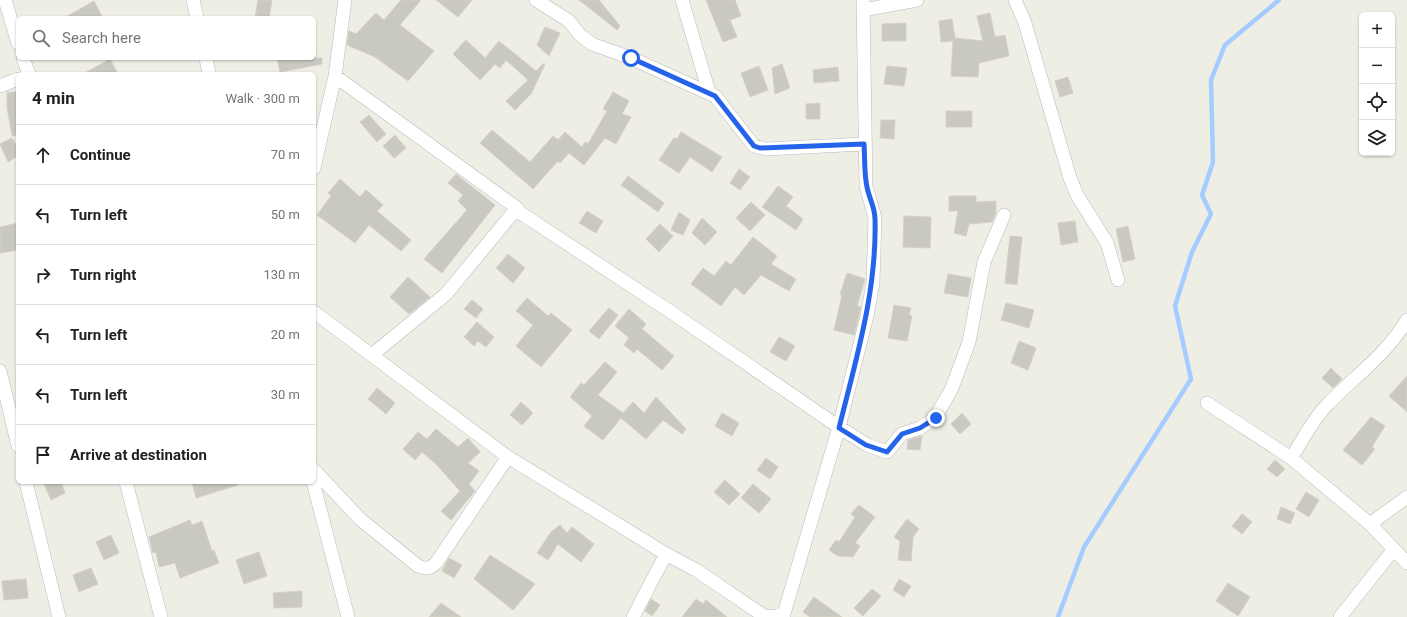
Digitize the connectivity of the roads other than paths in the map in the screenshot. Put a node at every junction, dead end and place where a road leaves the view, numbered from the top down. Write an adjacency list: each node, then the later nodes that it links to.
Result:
1 (5, 0): 10 (street)
2 (193, 0): 9 (street)
3 (345, 0): 15 (street)
4 (536, 0): 18 (street)
5 (682, 0): 18 (street)
6 (917, 0): 8 (street)
7 (1015, 0): 23 (street)
8 (863, 5): 19 (street)
9 (197, 16)
10 (16, 36)
11 (24, 60): 13 (street)
12 (206, 60): 14 (street)
13 (28, 72)
14 (209, 72)
15 (335, 76): 20 (street); 21 (street)
16 (16, 80): 17 (street)
17 (0, 86)
18 (709, 92): 19 (street)
19 (864, 144): 29 (street)
20 (316, 159)
21 (517, 208): 26 (street); 29 (street)
22 (1004, 215): 29 (street)
23 (1118, 280)
24 (316, 313): 26 (street)
25 (1407, 320): 32 (street)
26 (372, 355): 31 (street)
27 (0, 371): 30 (street)
28 (1207, 403): 32 (street)
29 (839, 428): 42 (street)
30 (16, 438)
31 (508, 457): 33 (street); 40 (street)
32 (1291, 458): 38 (street)
33 (316, 472)
34 (26, 484): 43 (street)
35 (127, 484): 44 (street)
36 (314, 484): 45 (street)
37 (1407, 497): 38 (street)
38 (1370, 524): 39 (street)
39 (1394, 549): 41 (street); 47 (street)
40 (666, 554): 42 (street); 46 (street)
41 (1407, 563)
42 (784, 615)
43 (59, 617)
44 (160, 617)
45 (348, 617)
46 (633, 617)
47 (1340, 617)

